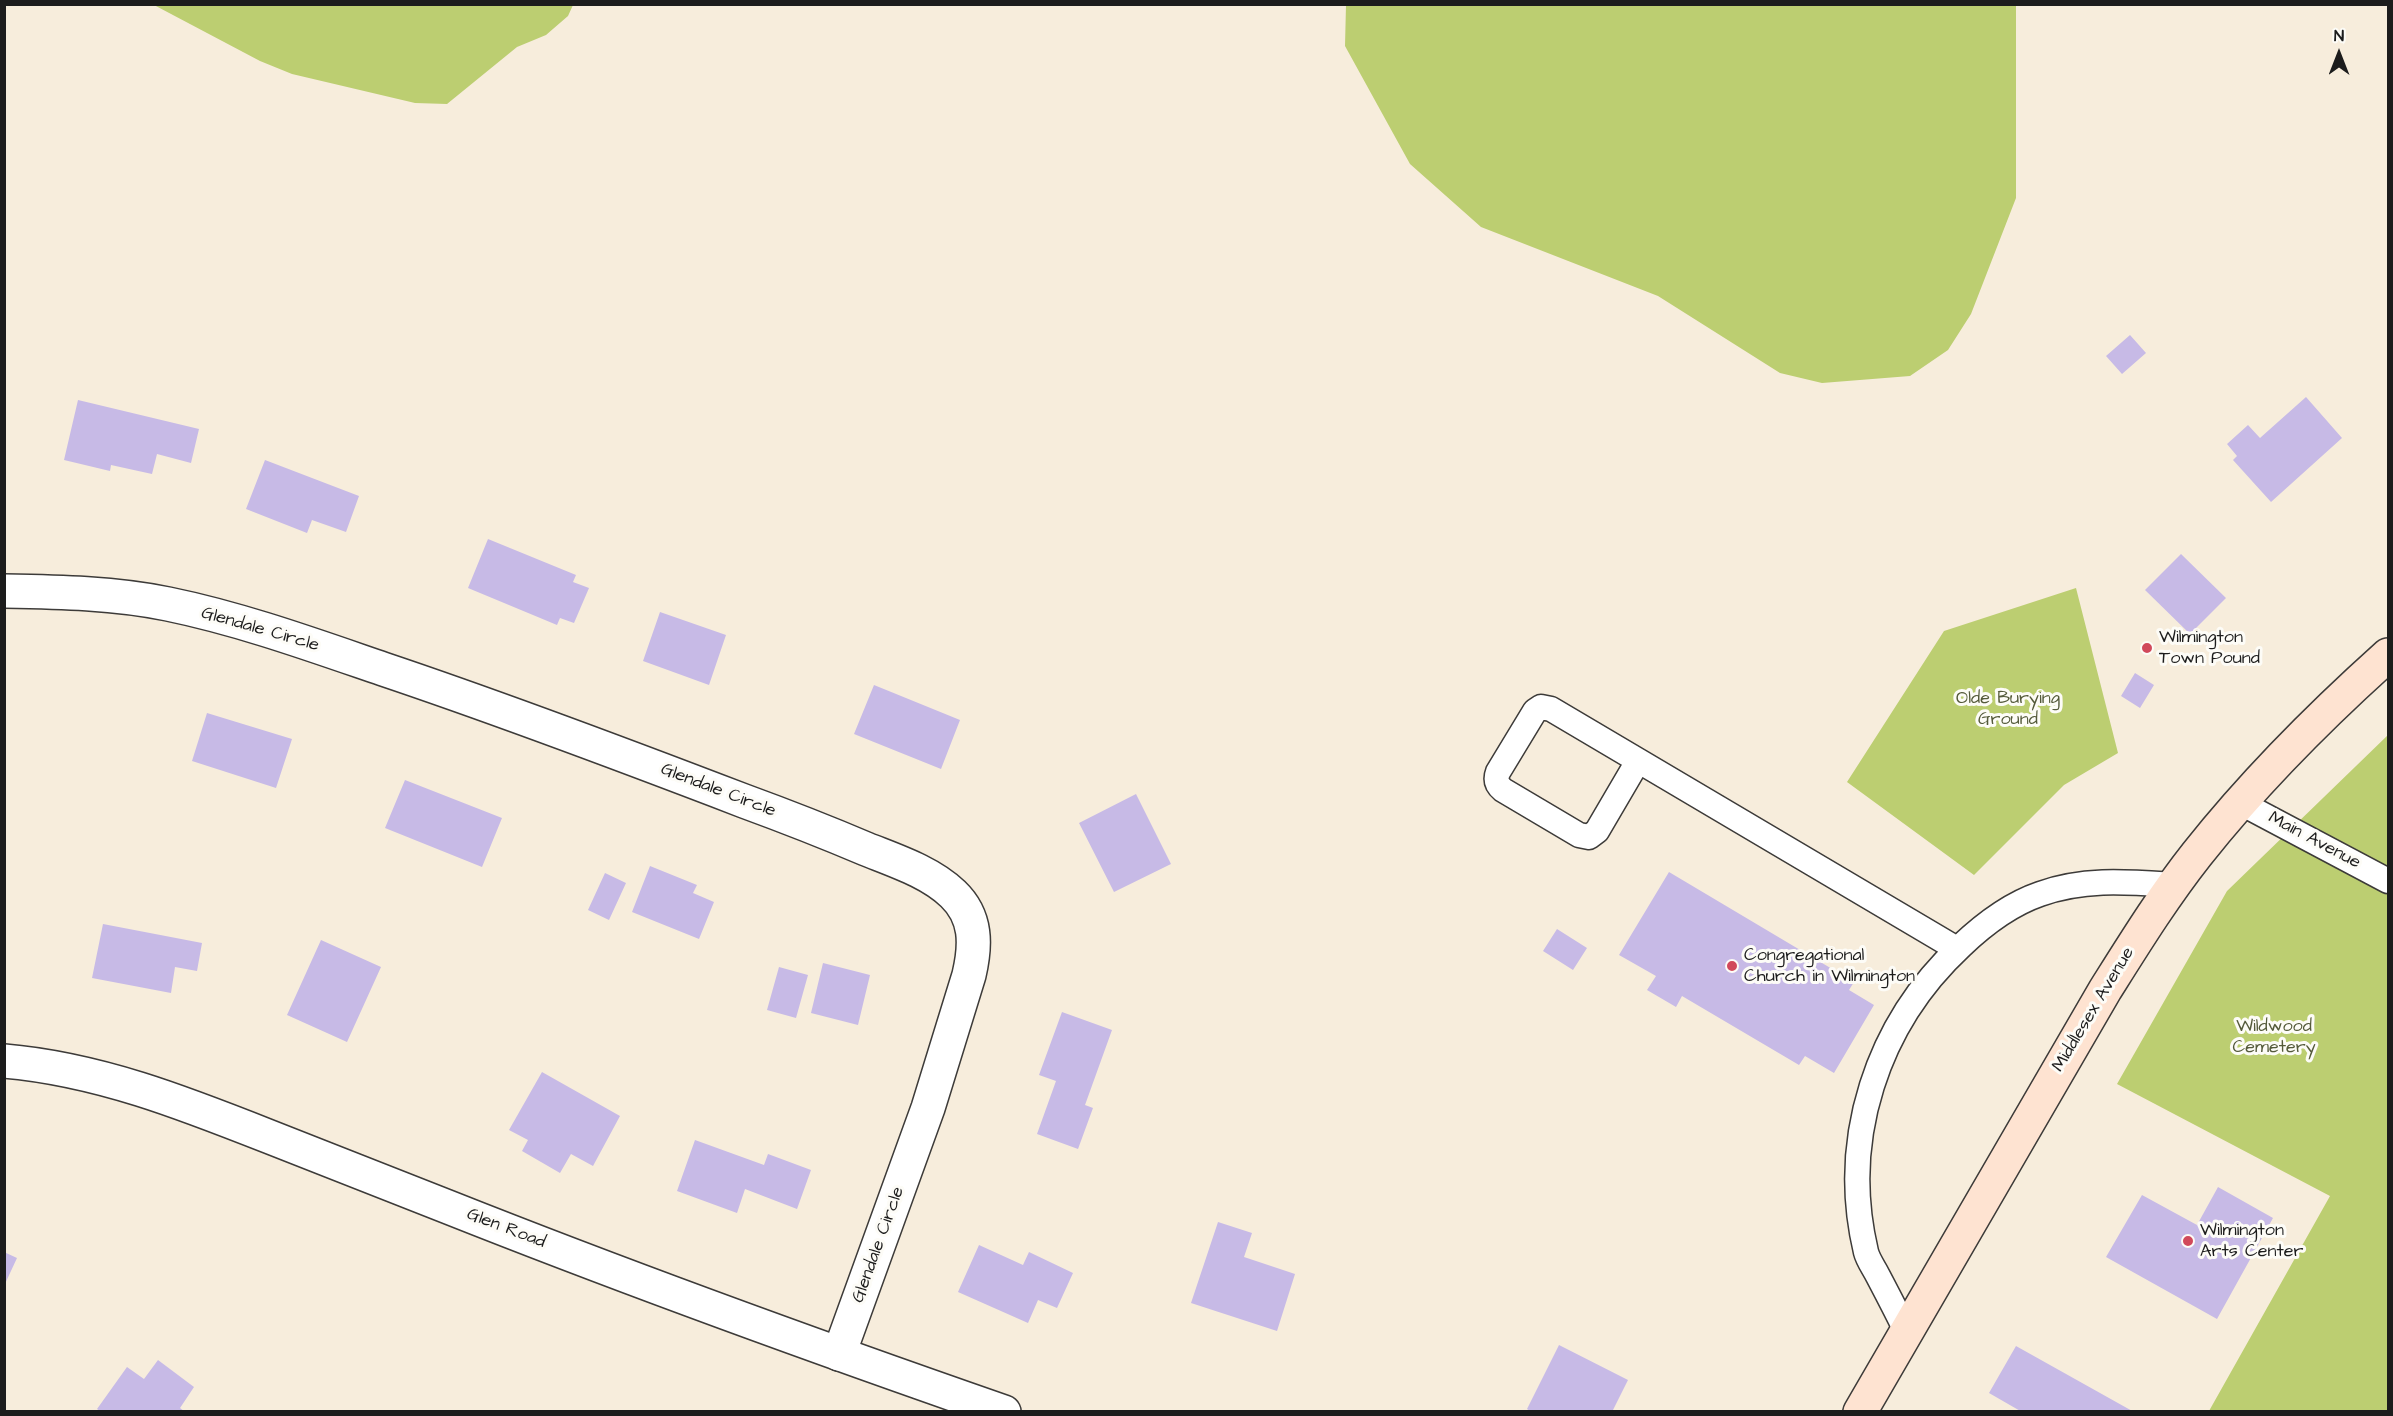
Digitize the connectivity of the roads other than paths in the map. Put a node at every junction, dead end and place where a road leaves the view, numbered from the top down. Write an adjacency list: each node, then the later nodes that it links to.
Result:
1 (4, 591): 10 (street, Glendale Circle)
2 (2388, 655): 4 (main road, Middlesex Avenue)
3 (1638, 761): 3 (lane); 7 (lane)
4 (2239, 802): 5 (lane, Main Avenue); 6 (main road, Middlesex Avenue)
5 (2388, 881)
6 (2175, 885): 7 (lane); 9 (main road, Middlesex Avenue)
7 (1957, 949): 9 (lane)
8 (4, 1061): 10 (street, Glen Road)
9 (1907, 1333): 12 (main road, Middlesex Avenue)
10 (839, 1354): 11 (street, Glen Road)
11 (1004, 1412)
12 (1860, 1412)

